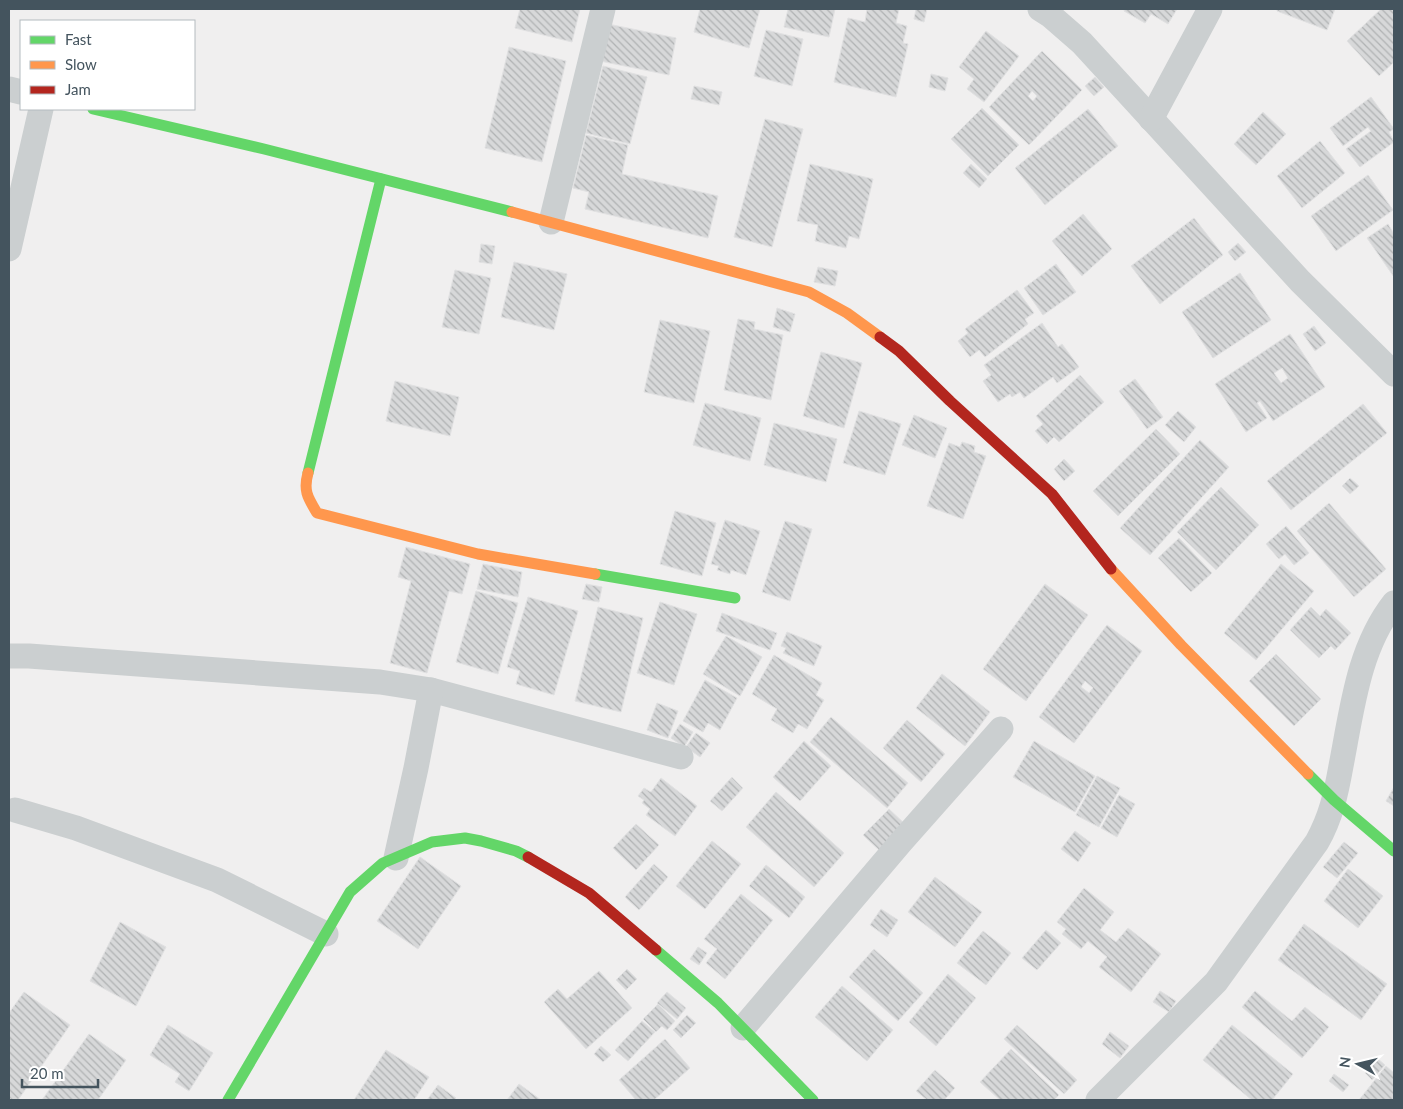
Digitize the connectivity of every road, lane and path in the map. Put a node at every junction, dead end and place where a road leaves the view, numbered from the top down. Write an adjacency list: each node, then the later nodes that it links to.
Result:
1 (603, 9): 8 (street)
2 (1040, 9): 6 (street)
3 (1210, 9): 6 (street)
4 (41, 110): 9 (street)
5 (97, 110): 7 (street)
6 (1151, 119): 10 (street)
7 (381, 178): 8 (street); 11 (street)
8 (551, 222): 17 (street)
9 (9, 248)
10 (1394, 374)
11 (735, 598)
12 (1394, 603): 17 (street)
13 (9, 656): 14 (street)
14 (431, 690): 16 (street); 20 (street)
15 (1000, 729): 22 (street)
16 (682, 756)
17 (1334, 800): 19 (street); 25 (street)
18 (15, 810): 21 (street)
19 (1394, 851)
20 (396, 858): 21 (street); 22 (street)
21 (326, 934): 23 (street)
22 (743, 1028): 24 (street)
23 (232, 1099)
24 (813, 1100)
25 (1098, 1100)

